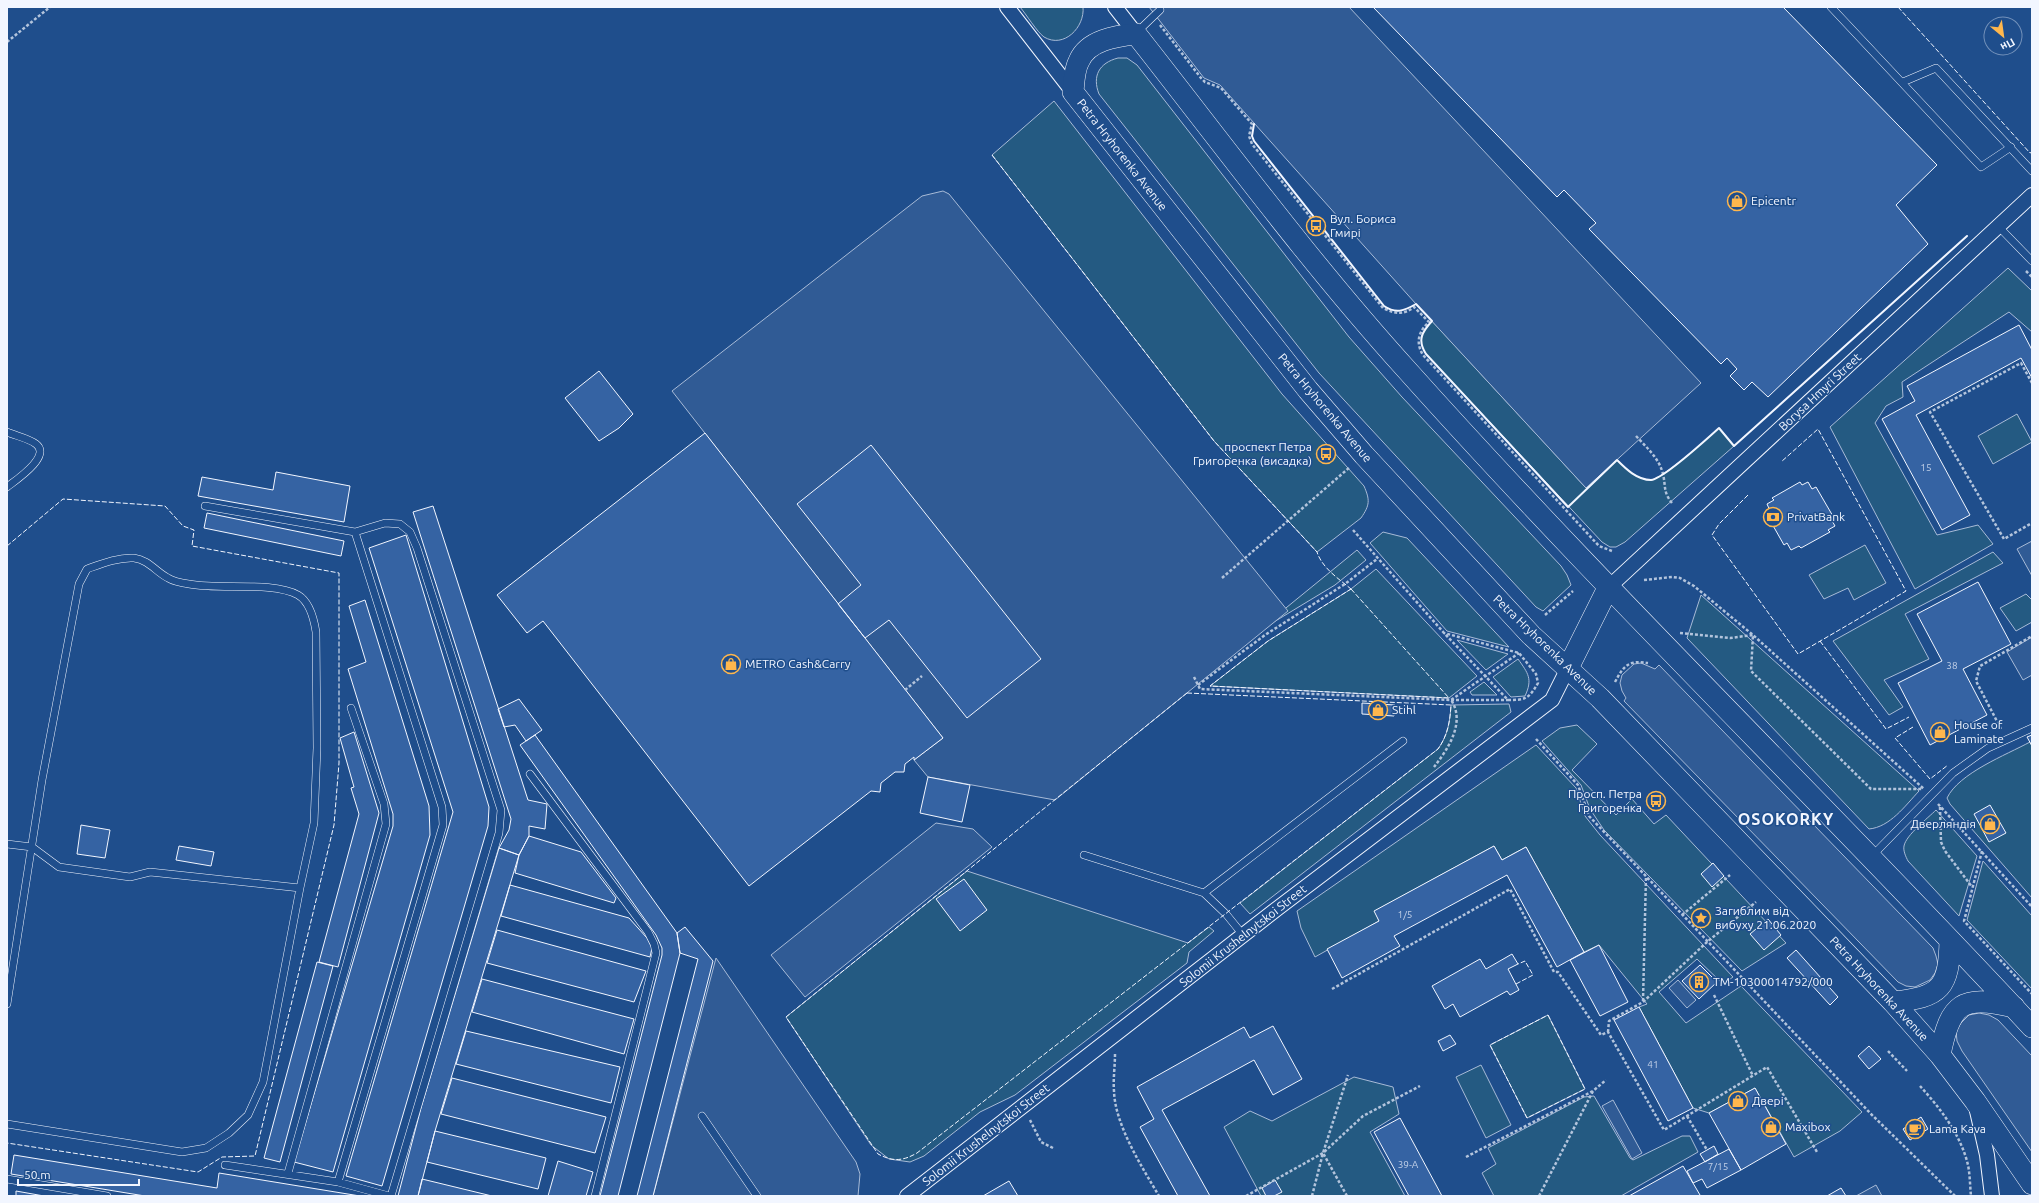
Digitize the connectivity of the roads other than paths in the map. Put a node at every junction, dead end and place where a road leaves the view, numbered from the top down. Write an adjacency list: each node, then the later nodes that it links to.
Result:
1 (1006, 7): 7 (street)
2 (1115, 7): 5 (street)
3 (1831, 7): 6 (lane)
4 (1160, 10): 5 (lane)
5 (1136, 34): 7 (street); 17 (street)
6 (1903, 82): 8 (lane); 8 (lane)
7 (1073, 92): 18 (street, Petra Hryhorenka Avenue)
8 (2011, 147): 9 (lane)
9 (2032, 171)
10 (2032, 195): 11 (street, Borysa Hmyri Street)
11 (1997, 226): 12 (lane); 17 (street, Borysa Hmyri Street)
12 (2032, 261)
13 (7, 432): 14 (lane)
14 (7, 487)
15 (205, 506): 16 (lane)
16 (356, 532): 42 (lane); 45 (lane)
17 (1608, 588): 18 (street); 26 (street)
18 (1568, 668): 29 (street, Solomii Krushelnytskoi Street); 31 (street, Petra Hryhorenka Avenue)
19 (351, 708): 40 (lane)
20 (2032, 728): 26 (lane)
21 (1404, 741): 28 (lane)
22 (530, 774): 46 (lane)
23 (7, 844): 24 (lane)
24 (32, 847): 27 (lane); 27 (lane); 32 (lane)
25 (1084, 855): 28 (lane)
26 (1870, 857): 30 (street)
27 (300, 888): 38 (lane)
28 (1204, 893): 29 (lane)
29 (1243, 935): 48 (street, Solomii Krushelnytskoi Street)
30 (1950, 940): 31 (street); 33 (street)
31 (1893, 1002): 35 (street, Petra Hryhorenka Avenue)
32 (7, 1004)
33 (2014, 1007): 34 (street); 35 (street)
34 (2032, 1027)
35 (1940, 1055): 36 (street, Petra Hryhorenka Avenue)
36 (1975, 1101): 43 (street, Petra Hryhorenka Avenue); 49 (street)
37 (702, 1116): 47 (lane)
38 (7, 1124)
39 (224, 1165): 40 (lane)
40 (288, 1173): 42 (lane)
41 (7, 1180): 44 (lane)
42 (338, 1182): 45 (lane)
43 (2032, 1184)
44 (107, 1196)
45 (390, 1196)
46 (595, 1196)
47 (757, 1196)
48 (907, 1196)
49 (1992, 1196)

